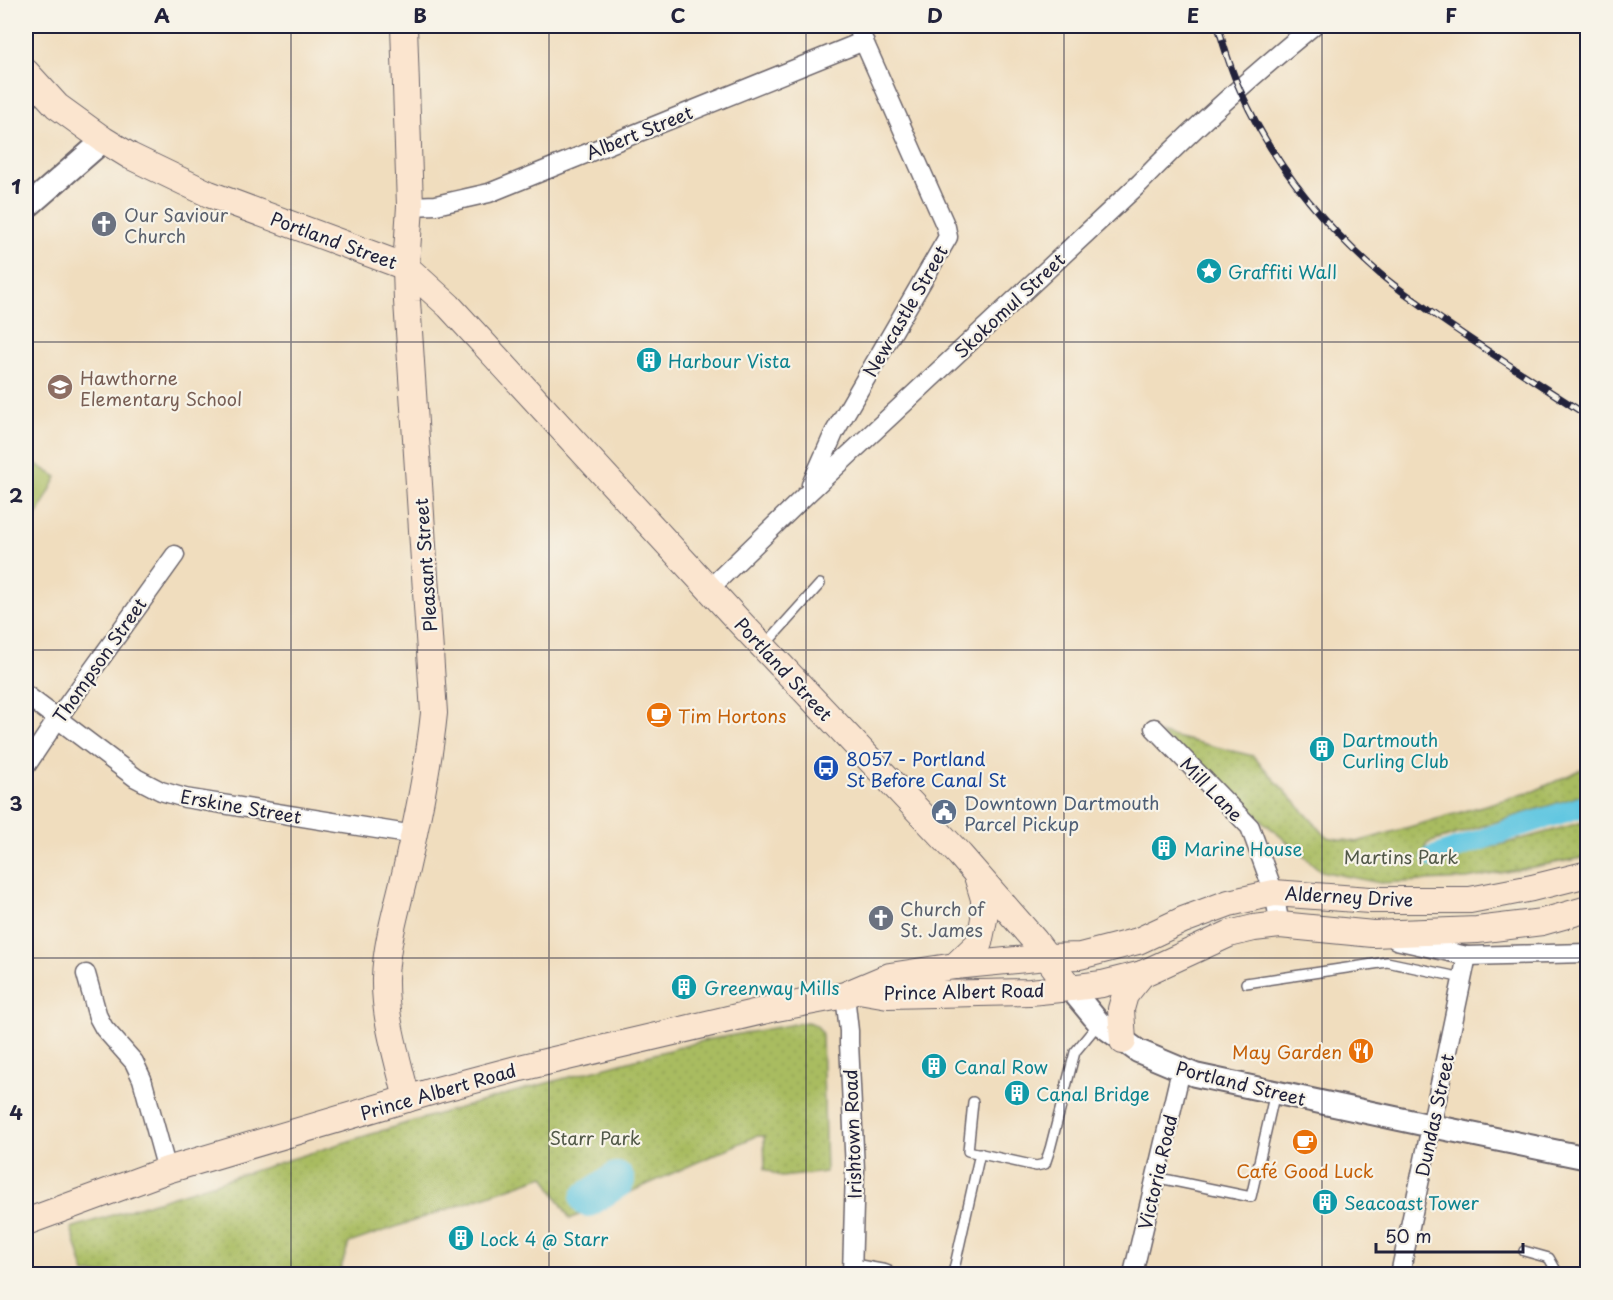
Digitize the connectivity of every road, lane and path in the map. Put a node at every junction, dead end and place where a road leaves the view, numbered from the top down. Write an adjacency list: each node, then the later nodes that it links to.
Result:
1 (404, 26): 6 (main road, Pleasant Street)
2 (1313, 26): 9 (street, Skokomul Street)
3 (861, 33): 6 (street, Albert Street); 9 (street, Newcastle Street)
4 (26, 72): 5 (main road, Portland Street)
5 (104, 140): 7 (street); 8 (main road, Portland Street)
6 (410, 206): 8 (main road, Pleasant Street)
7 (26, 208)
8 (406, 267): 12 (main road, Portland Street); 18 (main road, Pleasant Street)
9 (808, 494): 12 (street, Skokomul Street)
10 (175, 555): 15 (street, Thompson Street)
11 (820, 584): 13 (lane)
12 (710, 588): 13 (main road, Portland Street)
13 (763, 647): 20 (main road, Portland Street)
14 (26, 695): 15 (street, Erskine Street)
15 (58, 718): 17 (street, Thompson Street); 18 (street, Erskine Street)
16 (1154, 728): 21 (street, Mill Lane)
17 (26, 766)
18 (414, 835): 39 (main road, Pleasant Street)
19 (1587, 874): 21 (main road, Alderney Drive)
20 (977, 875): 27 (main road, Portland Street); 28 (main road)
21 (1274, 893): 23 (street, Mill Lane); 27 (main road, Alderney Drive)
22 (1587, 909): 24 (main road, Alderney Drive)
23 (1280, 925): 24 (main road, Alderney Drive); 30 (main road, Alderney Drive)
24 (1373, 934): 26 (street)
25 (1587, 953): 26 (street)
26 (1467, 956): 31 (street, Dundas Street)
27 (1047, 957): 28 (main road, Prince Albert Road); 33 (main road, Portland Street)
28 (955, 966): 34 (main road, Prince Albert Road)
29 (86, 974): 44 (street)
30 (1142, 974): 33 (main road, Alderney Drive); 36 (main road)
31 (1463, 978): 32 (lane); 41 (street, Dundas Street)
32 (1246, 983)
33 (1070, 988): 34 (main road, Prince Albert Road); 35 (street, Portland Street)
34 (852, 992): 39 (main road, Prince Albert Road); 48 (street, Irishtown Road)
35 (1100, 1023): 36 (street, Portland Street); 42 (lane)
36 (1123, 1041): 37 (street, Portland Street)
37 (1181, 1071): 38 (street, Portland Street); 45 (street, Victoria Road)
38 (1275, 1092): 41 (street, Portland Street); 45 (lane)
39 (407, 1099): 44 (main road, Prince Albert Road)
40 (973, 1102): 42 (lane)
41 (1432, 1126): 43 (street, Portland Street); 52 (street, Dundas Street)
42 (980, 1153): 50 (lane)
43 (1587, 1158)
44 (167, 1170): 46 (main road, Prince Albert Road)
45 (1156, 1178): 51 (street, Victoria Road)
46 (26, 1222)
47 (1524, 1251): 53 (lane)
48 (852, 1271): 49 (street)
49 (885, 1275)
50 (953, 1275)
51 (1133, 1275)
52 (1400, 1275)
53 (1558, 1275)

